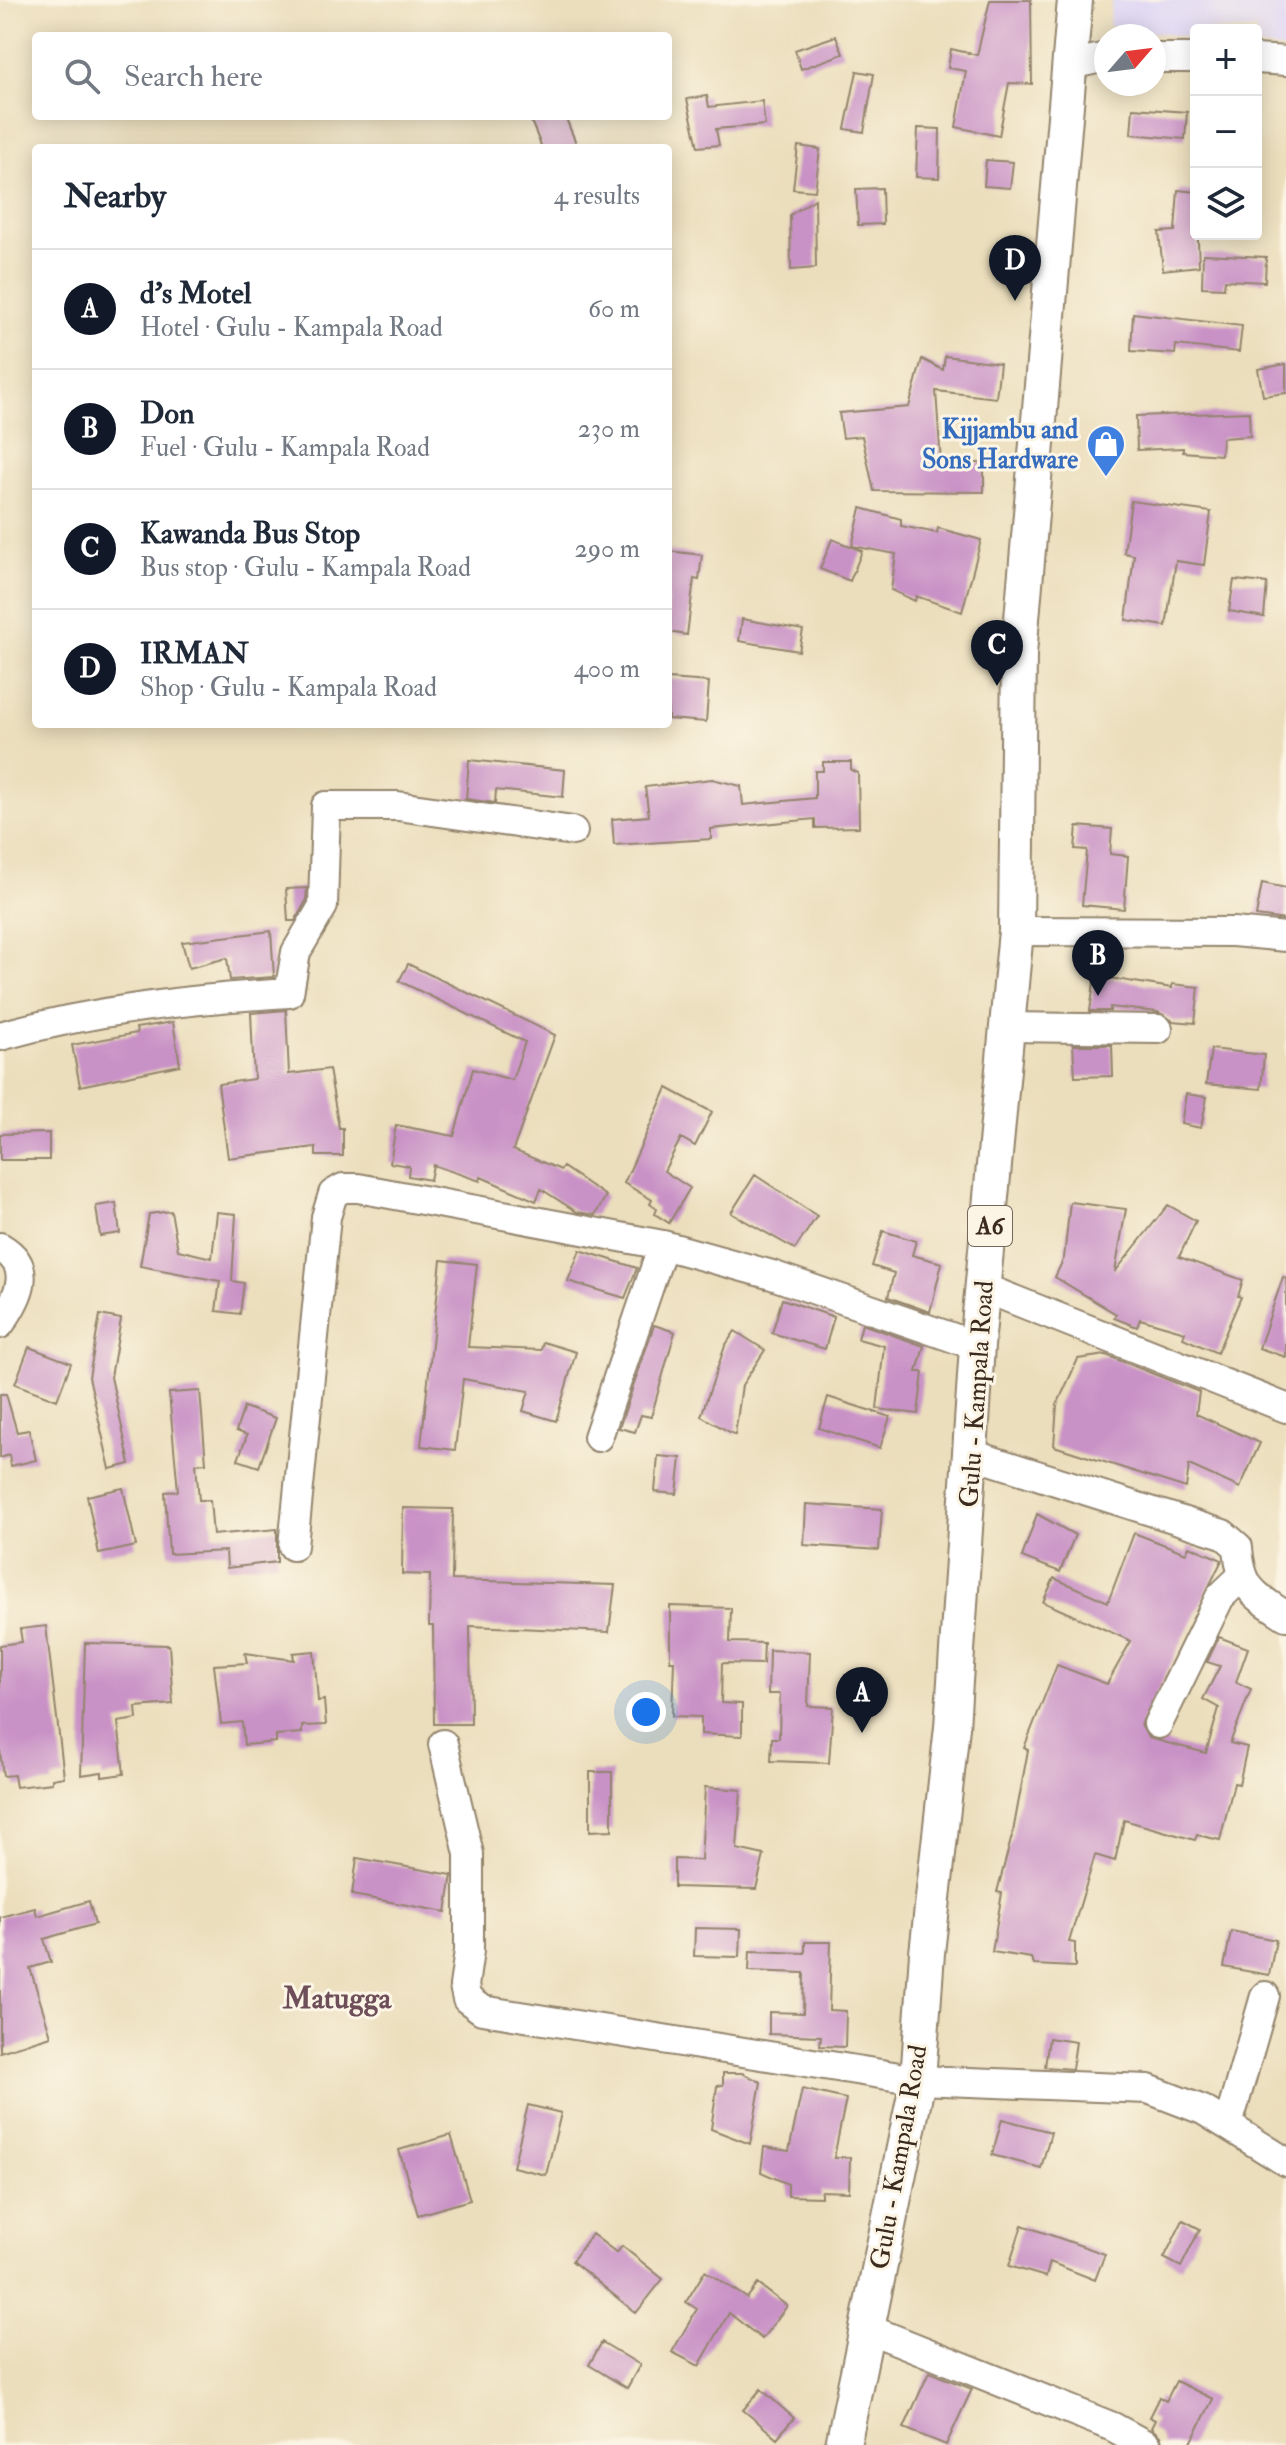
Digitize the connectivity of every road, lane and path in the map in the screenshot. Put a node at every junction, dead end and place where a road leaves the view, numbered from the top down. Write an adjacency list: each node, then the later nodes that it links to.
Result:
1 (1075, 0): 7 (main road, Gulu - Kampala Road / A6)
2 (1166, 58): 3 (street)
3 (1190, 58)
4 (1262, 59): 6 (street)
5 (1094, 60): 7 (street)
6 (1286, 61)
7 (1070, 65): 9 (main road, Gulu - Kampala Road / A6)
8 (573, 831): 13 (street)
9 (1016, 931): 10 (street); 11 (main road, Gulu - Kampala Road / A6)
10 (1286, 937)
11 (1007, 1027): 12 (street); 16 (main road, Gulu - Kampala Road / A6)
12 (1158, 1029)
13 (0, 1036)
14 (663, 1245): 18 (street); 20 (street); 22 (street)
15 (0, 1247): 17 (street)
16 (984, 1288): 18 (main road, Gulu - Kampala Road / A6); 19 (street)
17 (0, 1324)
18 (977, 1346): 21 (main road, Gulu - Kampala Road / A6)
19 (1286, 1408)
20 (598, 1437)
21 (971, 1454): 23 (street); 28 (main road, Gulu - Kampala Road / A6)
22 (293, 1546)
23 (1241, 1577): 24 (street); 25 (street)
24 (1286, 1616)
25 (1158, 1724)
26 (443, 1744): 28 (street)
27 (1265, 1996): 29 (street)
28 (918, 2080): 29 (street); 31 (main road, Gulu - Kampala Road / A6)
29 (1228, 2125): 30 (street)
30 (1286, 2162)
31 (866, 2328): 32 (main road, Gulu - Kampala Road / A6); 33 (street)
32 (843, 2445)
33 (1146, 2445)

